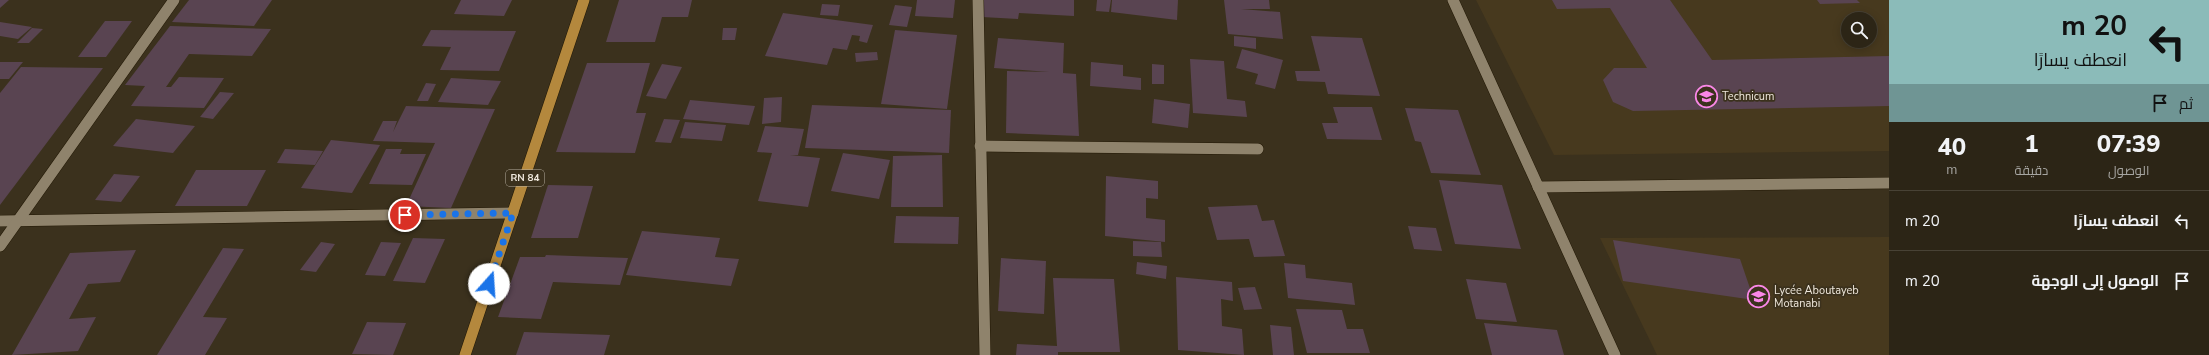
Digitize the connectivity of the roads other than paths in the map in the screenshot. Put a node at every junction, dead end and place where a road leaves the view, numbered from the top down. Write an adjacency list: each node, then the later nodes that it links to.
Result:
1 (174, 0): 11 (street)
2 (584, 0): 9 (main road, RN 84)
3 (978, 0): 5 (street)
4 (1453, 0): 8 (street)
5 (980, 146): 6 (street); 14 (street)
6 (1258, 149)
7 (1889, 183): 8 (street)
8 (1538, 187): 15 (street)
9 (513, 213): 11 (street); 13 (main road, RN 84)
10 (0, 221): 11 (street)
11 (17, 221): 12 (street)
12 (0, 246)
13 (465, 355)
14 (985, 355)
15 (1615, 355)

